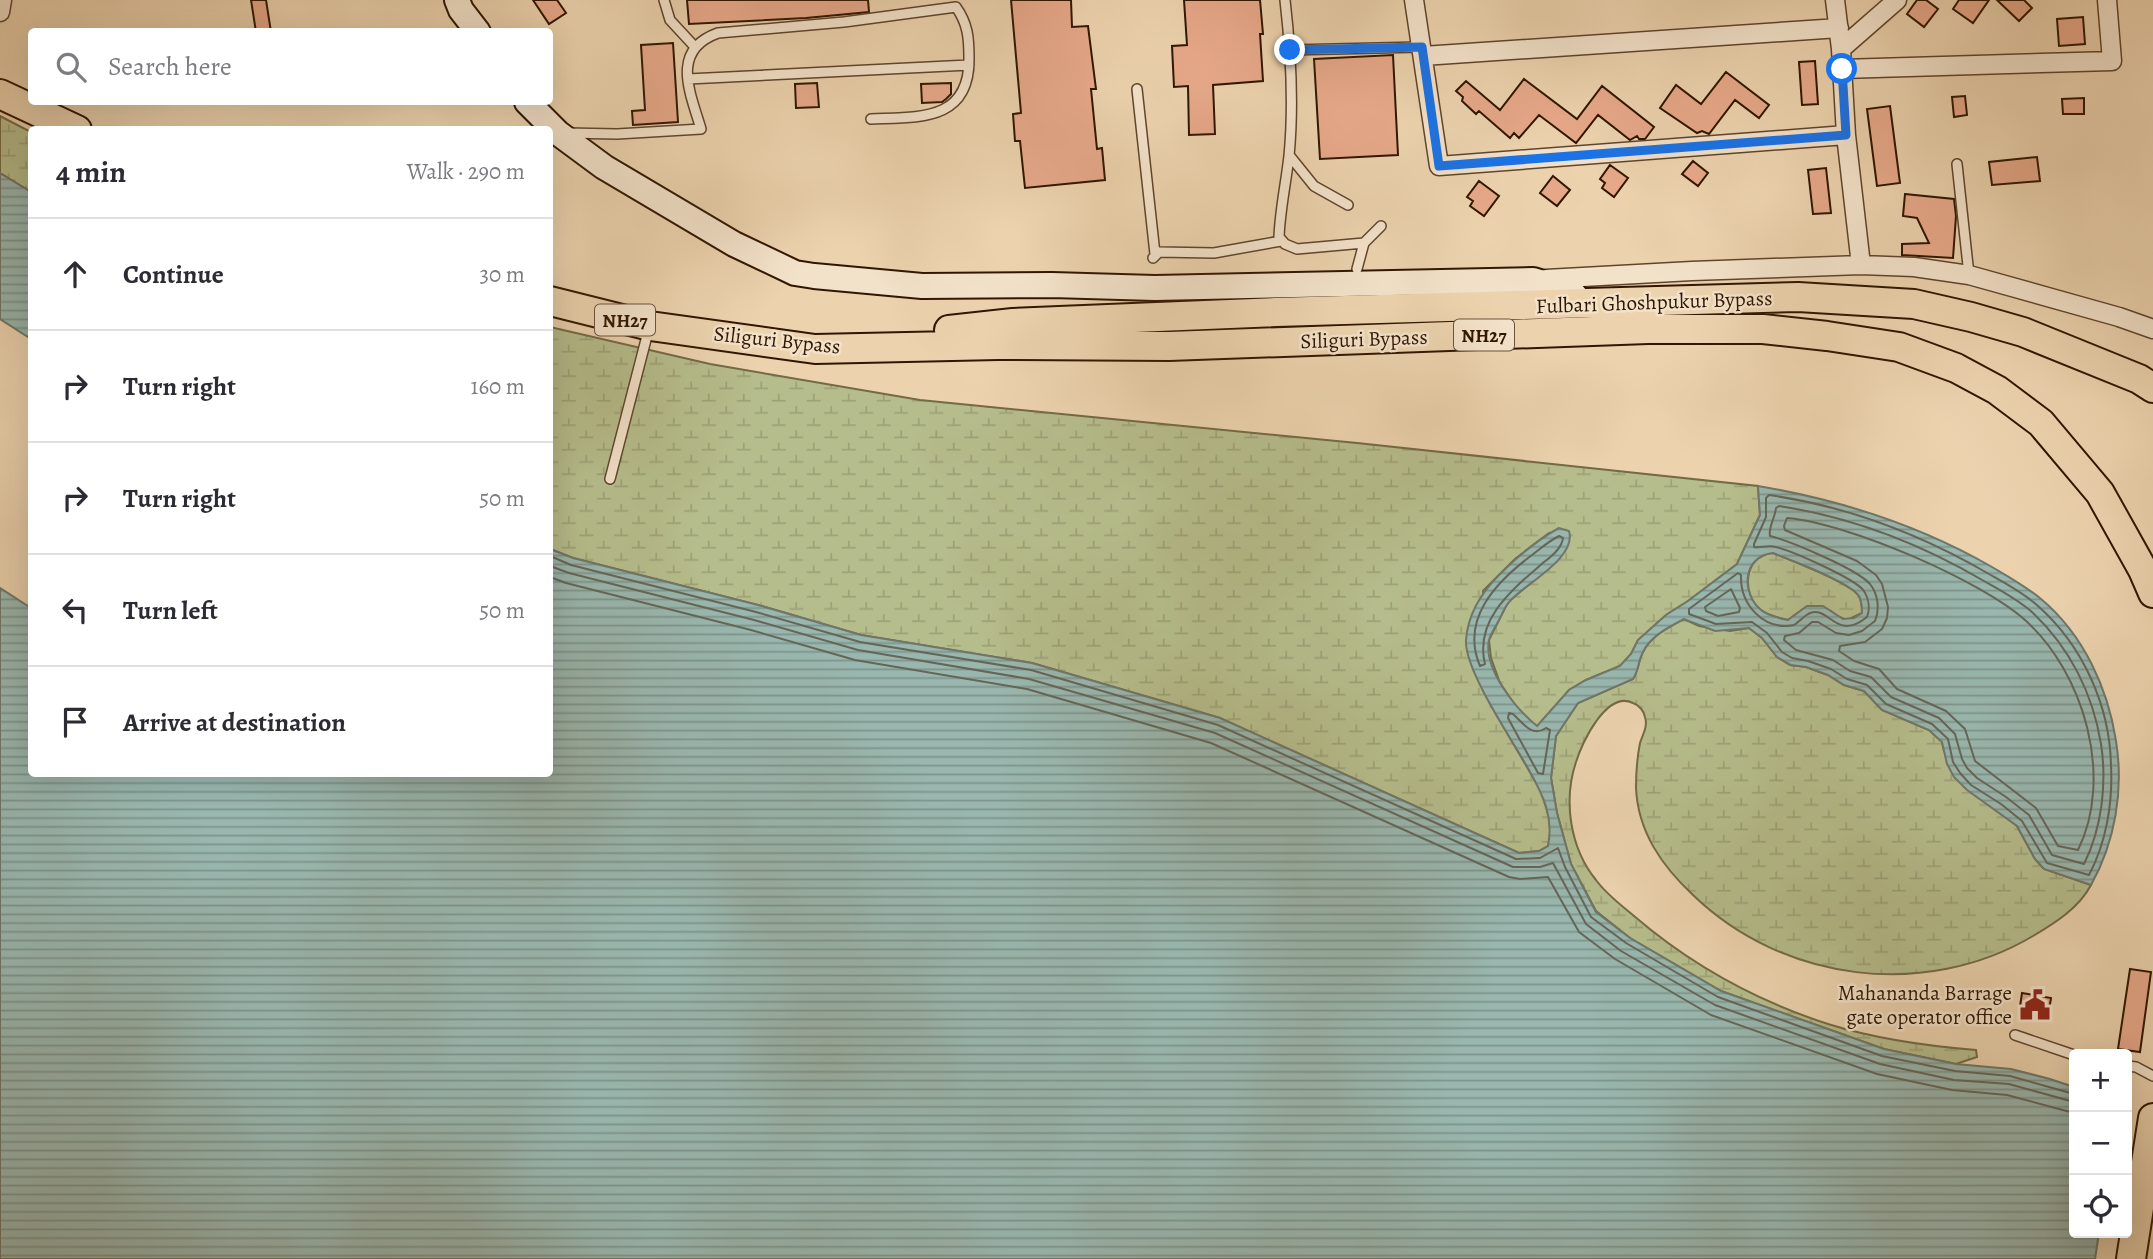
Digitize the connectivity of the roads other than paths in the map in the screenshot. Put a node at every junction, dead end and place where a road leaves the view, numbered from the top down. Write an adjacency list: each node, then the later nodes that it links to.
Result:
1 (2, 0): 10 (street)
2 (457, 0): 11 (main road)
3 (664, 0): 13 (lane)
4 (1284, 0): 15 (lane)
5 (1414, 0): 16 (street)
6 (1835, 0): 12 (street)
7 (1897, 0): 14 (street)
8 (2108, 0): 18 (street)
9 (957, 4): 13 (lane); 17 (lane)
10 (0, 12)
11 (475, 28)
12 (1839, 29): 14 (street); 16 (street)
13 (695, 47): 19 (lane)
14 (1841, 49): 18 (street)
15 (1290, 50): 16 (lane); 29 (lane)
16 (1422, 51): 28 (street)
17 (969, 65): 19 (lane); 23 (lane)
18 (1842, 69): 28 (street)
19 (688, 79): 27 (lane)
20 (1138, 89): 33 (lane)
21 (0, 94): 24 (highway)
22 (530, 105): 25 (main road)
23 (871, 119)
24 (68, 126)
25 (551, 126)
26 (553, 128): 27 (main road)
27 (558, 133): 38 (main road)
28 (1846, 135): 35 (street)
29 (1289, 155): 31 (lane); 33 (lane)
30 (1957, 164): 37 (lane)
31 (1348, 205)
32 (1381, 226): 34 (lane)
33 (1281, 241): 34 (lane)
34 (1364, 243): 36 (lane)
35 (1861, 265): 37 (street); 38 (street)
36 (1357, 269)
37 (1969, 275): 42 (street)
38 (1533, 280): 40 (main road)
39 (553, 301): 41 (highway, Siliguri Bypass / NH27)
40 (1582, 304): 43 (highway, Fulbari Ghoshpukur Bypass / NH27); 44 (highway, Fulbari Ghoshpukur Bypass / NH27)
41 (650, 326): 43 (highway, Siliguri Bypass / NH27); 45 (lane)
42 (2153, 329)
43 (702, 332): 46 (highway, Siliguri Bypass / NH27)
44 (2153, 388)
45 (610, 479)
46 (2153, 593)
47 (2015, 1035): 48 (lane)
48 (2069, 1053)
49 (2132, 1066): 50 (lane)
50 (2153, 1076)
51 (2153, 1118): 52 (highway)
52 (2131, 1259)

